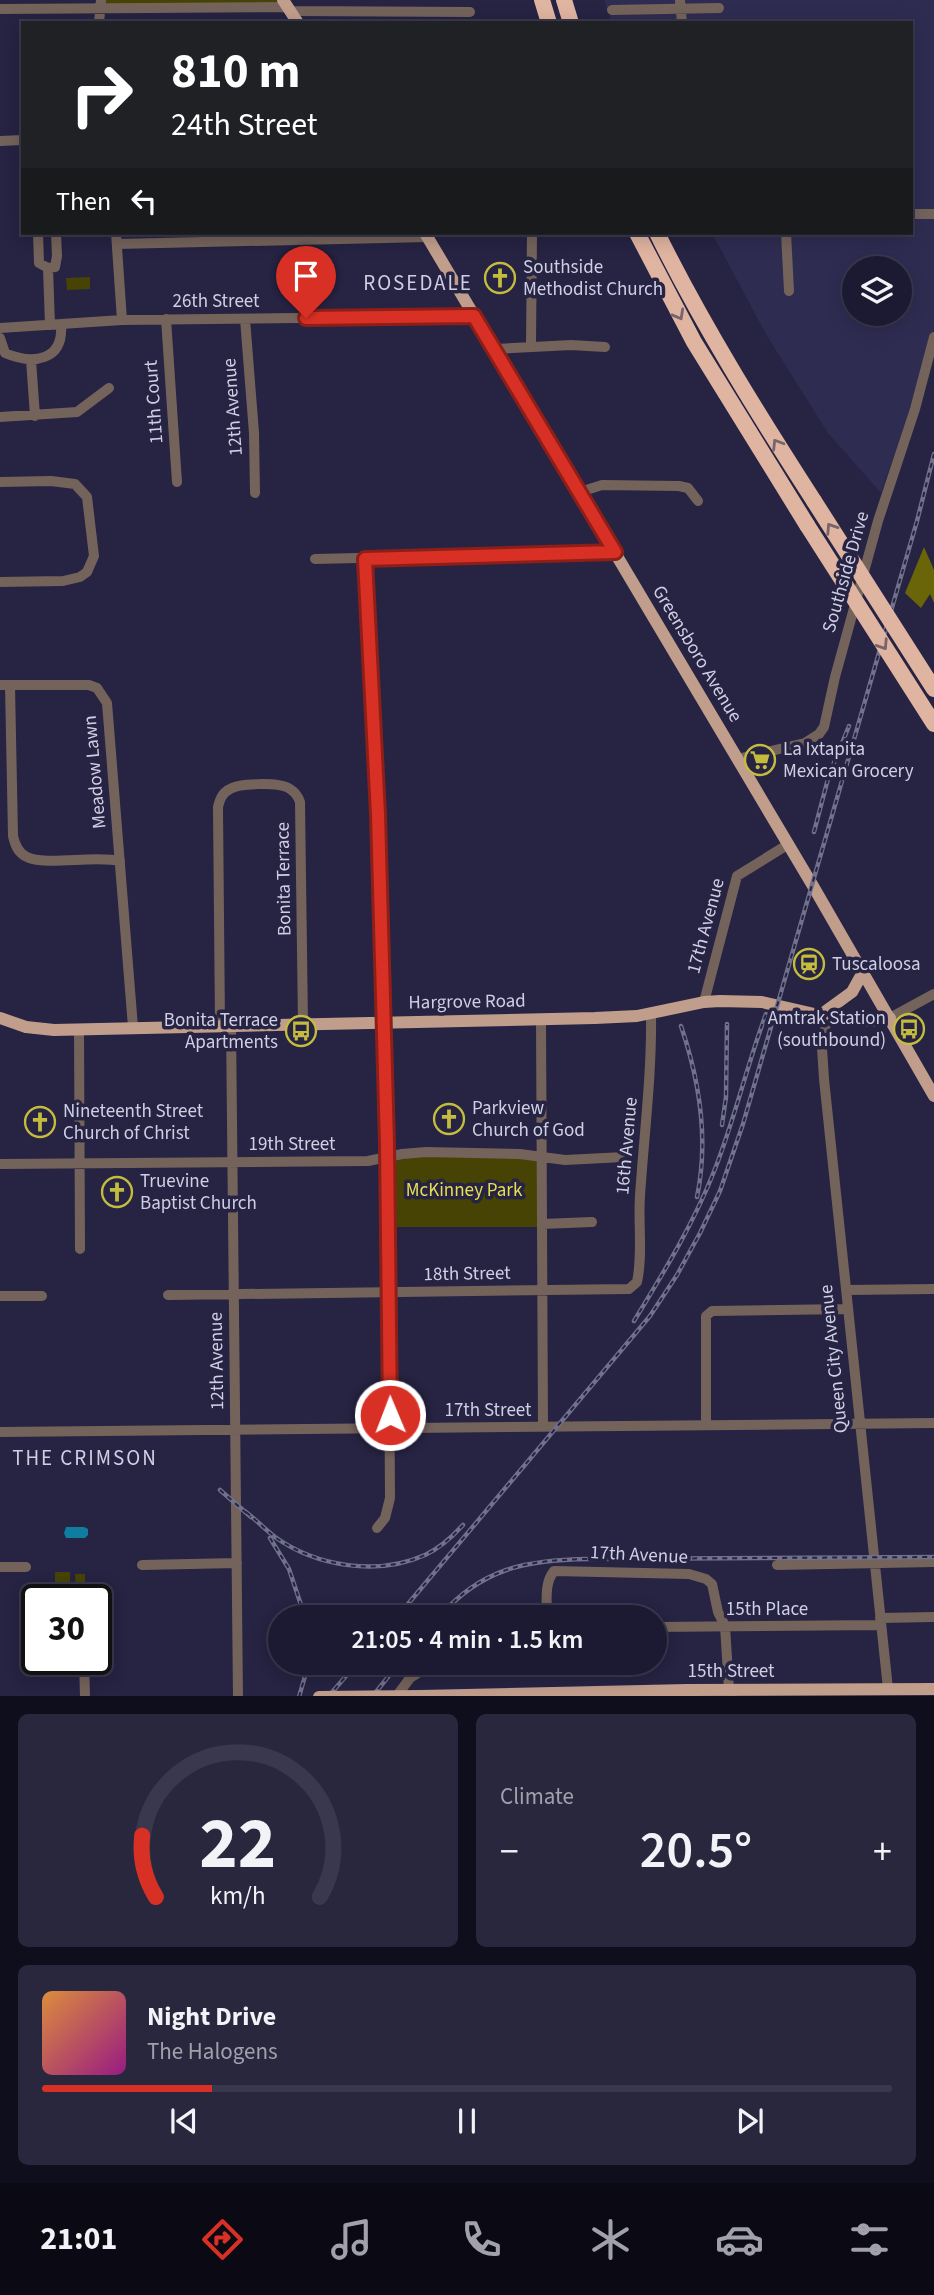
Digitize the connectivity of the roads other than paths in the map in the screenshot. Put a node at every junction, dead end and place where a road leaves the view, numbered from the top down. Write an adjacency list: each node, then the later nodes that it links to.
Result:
1 (542, 0): 11 (highway)
2 (564, 0): 12 (highway)
3 (101, 4): 5 (street); 6 (street)
4 (681, 5): 7 (street); 8 (street)
5 (5, 6)
6 (287, 6): 9 (street); 10 (main road)
7 (719, 8)
8 (612, 10)
9 (470, 12)
10 (297, 21)
11 (548, 21)
12 (570, 21)
13 (21, 140): 14 (street)
14 (0, 141)
15 (913, 214): 16 (street)
16 (934, 214)
17 (38, 235): 25 (street)
18 (56, 235): 25 (street)
19 (427, 235): 24 (street); 27 (main road, Greensboro Avenue)
20 (531, 235): 35 (street)
21 (638, 235): 53 (highway, one-way to 53, bridge)
22 (658, 235): 52 (highway, one-way to 22, bridge)
23 (786, 235): 26 (street)
24 (116, 238): 30 (street)
25 (48, 268): 31 (street)
26 (789, 291)
27 (474, 316): 29 (street, 26th Street); 37 (main road, Greensboro Avenue)
28 (166, 319): 29 (street, 26th Street); 30 (street, 26th Street); 43 (street, 11th Court)
29 (245, 319): 45 (street, 12th Avenue)
30 (122, 320): 31 (street, 26th Street)
31 (56, 324): 32 (street, 26th Street); 38 (street)
32 (0, 328)
33 (934, 337): 54 (street, Southside Drive)
34 (0, 338): 38 (street)
35 (531, 345): 36 (street); 37 (street)
36 (604, 347)
37 (495, 349): 44 (main road, Greensboro Avenue)
38 (31, 360): 40 (street)
39 (109, 388): 40 (street)
40 (35, 416): 41 (street)
41 (0, 417)
42 (0, 482): 50 (street)
43 (177, 482)
44 (580, 492): 46 (street); 47 (main road, Greensboro Avenue)
45 (255, 493)
46 (698, 501)
47 (615, 552): 49 (street); 54 (main road, Greensboro Avenue)
48 (314, 559): 49 (street)
49 (365, 559): 65 (street)
50 (0, 582)
51 (5, 685): 56 (street, Meadow Lawn); 56 (street, Meadow Lawn)
52 (934, 689)
53 (934, 724)
54 (737, 759): 55 (main road, Greensboro Avenue)
55 (787, 845): 57 (main road, Greensboro Avenue); 59 (street, 17th Avenue)
56 (120, 861): 68 (street, Meadow Lawn)
57 (862, 974): 61 (main road); 63 (main road, Greensboro Avenue)
58 (934, 994): 63 (street)
59 (704, 1002): 60 (main road, Hargrove Road); 61 (main road, Hargrove Road)
60 (651, 1013): 64 (main road, Hargrove Road); 80 (street, 16th Avenue)
61 (823, 1017): 63 (main road, Hargrove Road); 83 (street, Queen City Avenue)
62 (0, 1018): 69 (main road, Hargrove Road)
63 (890, 1018): 70 (main road, Greensboro Avenue)
64 (541, 1020): 65 (main road, Hargrove Road); 72 (street)
65 (383, 1023): 66 (main road, Hargrove Road); 71 (street)
66 (303, 1024): 67 (main road, Hargrove Road); 67 (street, Bonita Terrace)
67 (225, 1025): 68 (main road, Hargrove Road); 74 (street, 12th Avenue)
68 (133, 1027): 69 (main road, Hargrove Road)
69 (79, 1029): 75 (street)
70 (934, 1096)
71 (387, 1156): 72 (street, 19th Street); 74 (street, 19th Street); 84 (street)
72 (541, 1156): 73 (street, 19th Street); 78 (street)
73 (624, 1157)
74 (233, 1162): 75 (street, 19th Street); 86 (street, 12th Avenue)
75 (79, 1163): 76 (street, 19th Street); 79 (street)
76 (0, 1164)
77 (592, 1222): 78 (street)
78 (541, 1224): 82 (street)
79 (80, 1249)
80 (637, 1282): 82 (street, 18th Street)
81 (934, 1289): 83 (street)
82 (543, 1290): 84 (street, 18th Street); 93 (street)
83 (846, 1290): 89 (street, Queen City Avenue)
84 (389, 1293): 86 (street, 18th Street); 94 (street)
85 (168, 1295): 86 (street, 18th Street)
86 (234, 1295): 95 (street, 12th Avenue)
87 (0, 1296): 88 (street)
88 (42, 1296)
89 (848, 1309): 90 (street, Queen City Avenue); 92 (street)
90 (860, 1423): 91 (street, 17th Street); 92 (street, 17th Street); 98 (street, Queen City Avenue)
91 (934, 1423)
92 (706, 1425): 93 (street, 17th Street)
93 (543, 1427): 94 (street, 17th Street)
94 (389, 1428): 95 (street, 17th Street); 97 (street)
95 (236, 1430): 96 (street, 17th Street); 100 (street, 12th Avenue)
96 (0, 1432)
97 (377, 1528)
98 (875, 1562): 99 (street); 102 (street); 107 (street, Queen City Avenue)
99 (934, 1562)
100 (236, 1563): 101 (street); 116 (street, 12th Avenue)
101 (142, 1565)
102 (777, 1565)
103 (0, 1567): 104 (street)
104 (26, 1567)
105 (547, 1605): 108 (street, 17th Avenue)
106 (934, 1617): 107 (street, 15th Place)
107 (880, 1622): 108 (street, 15th Place); 114 (street, Queen City Avenue)
108 (725, 1626): 109 (street, 15th Place); 113 (street, 17th Avenue)
109 (667, 1627)
110 (84, 1675): 115 (street)
111 (414, 1675): 118 (street)
112 (934, 1689): 114 (main road, 15th Street)
113 (730, 1693): 114 (main road, 15th Street); 119 (main road, 15th Street)
114 (889, 1693)
115 (85, 1696)
116 (238, 1696)
117 (319, 1696): 119 (main road, 15th Street, bridge)
118 (396, 1696)
119 (422, 1696)

